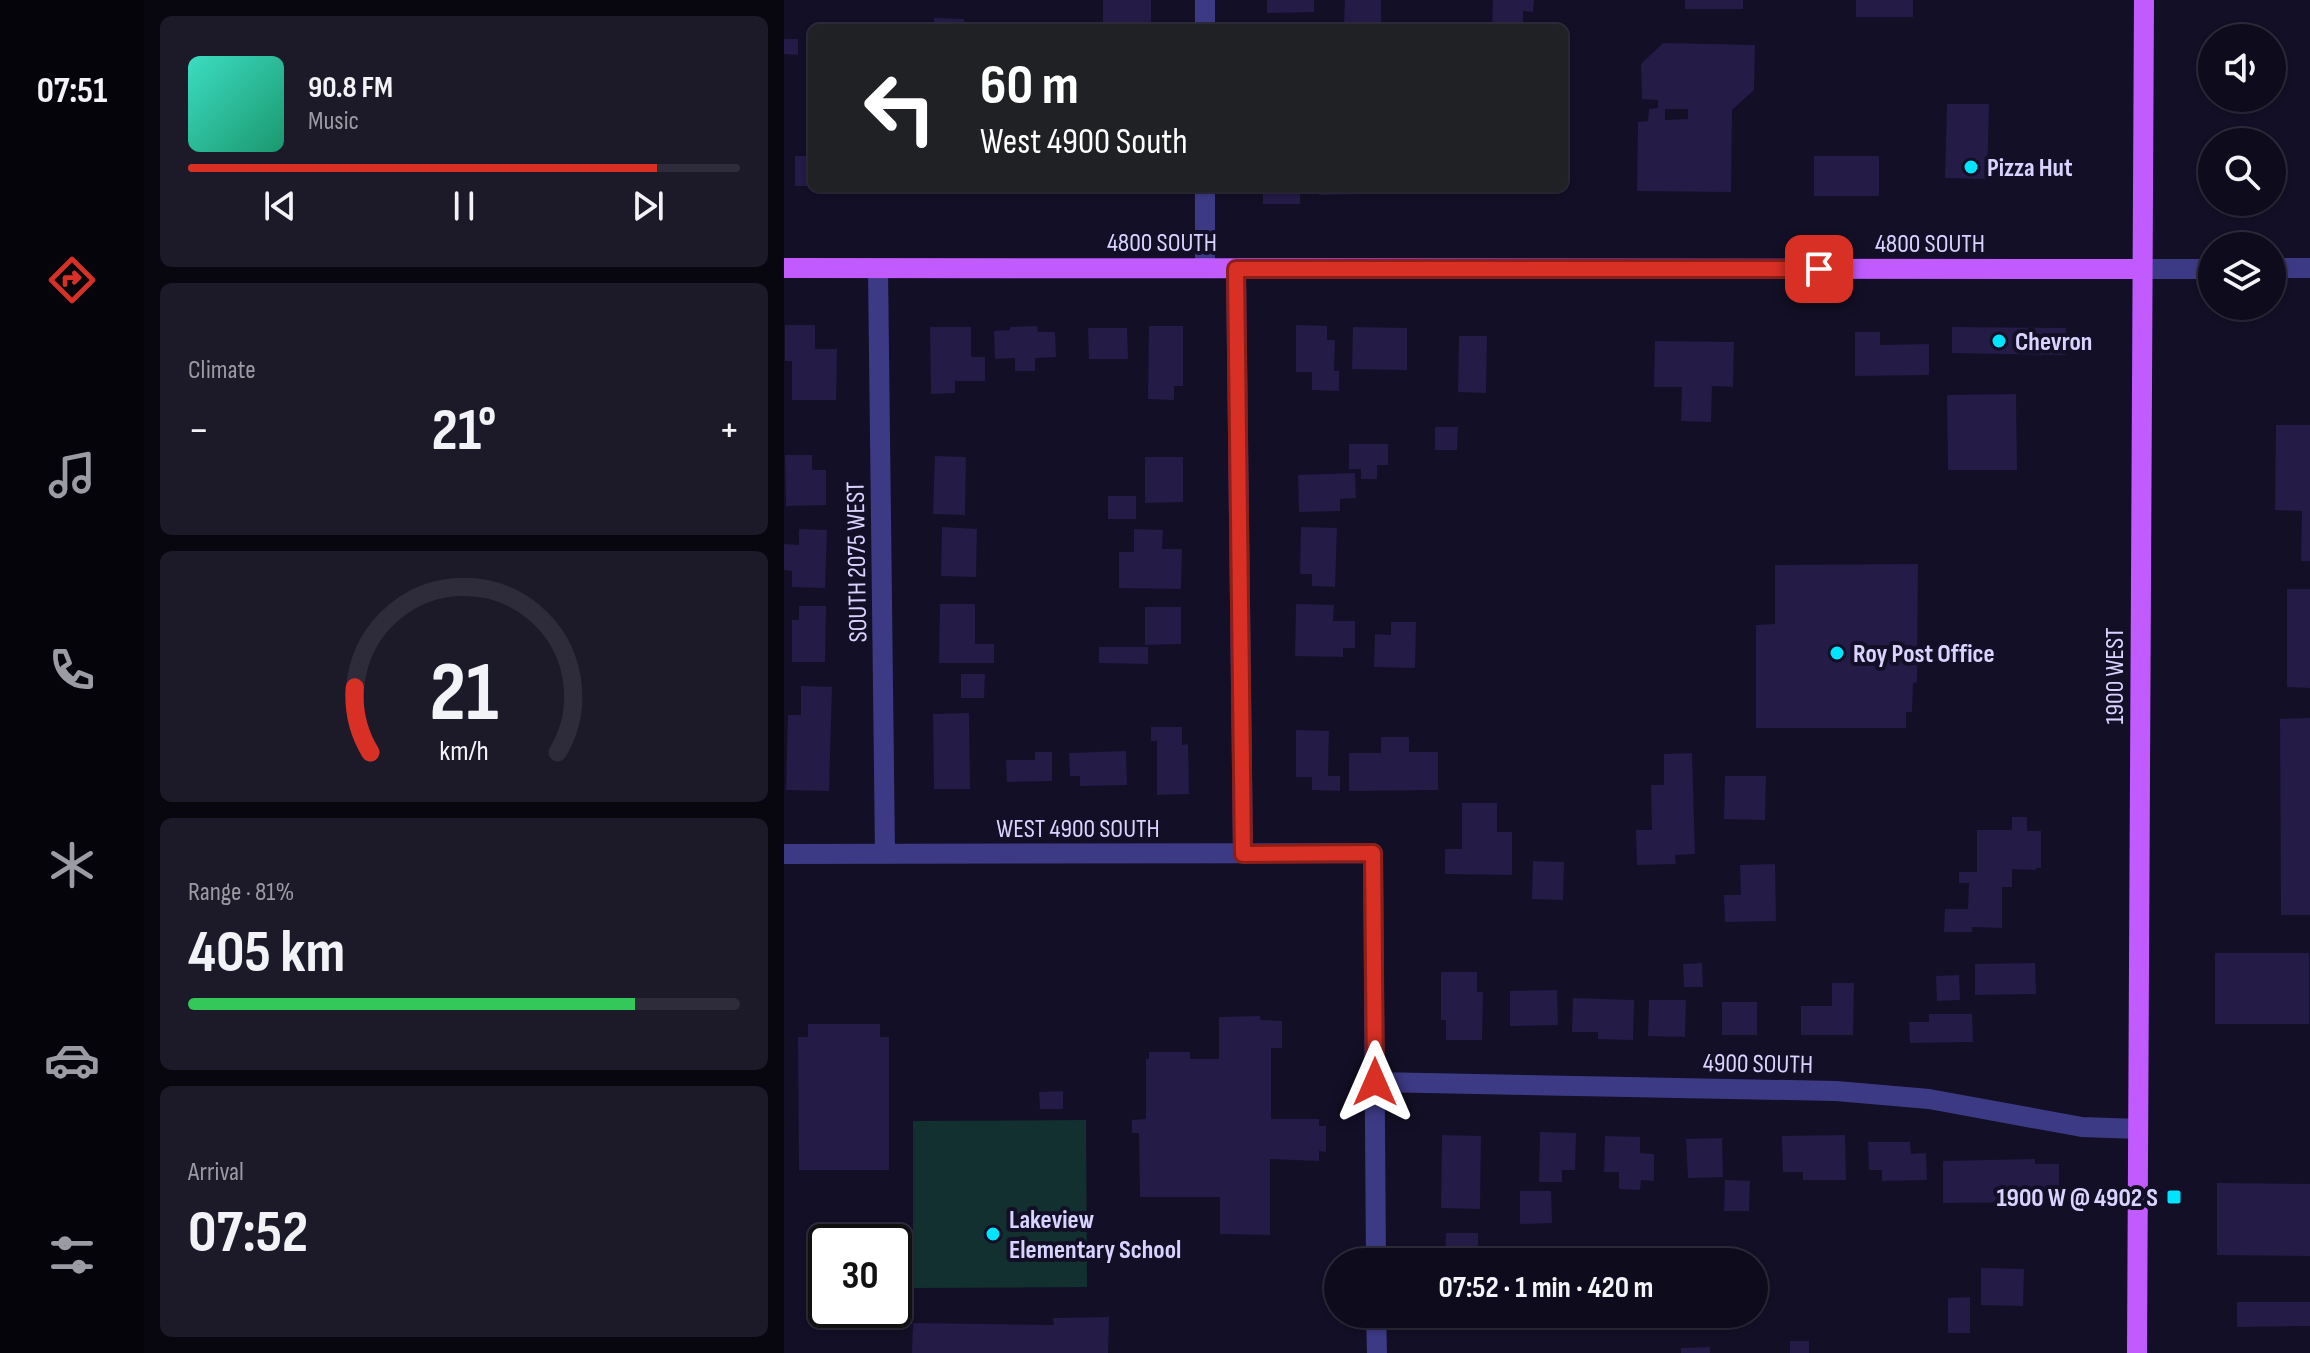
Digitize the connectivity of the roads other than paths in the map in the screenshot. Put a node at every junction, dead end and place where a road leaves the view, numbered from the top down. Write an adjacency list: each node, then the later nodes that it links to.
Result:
1 (1205, 0): 3 (street)
2 (2144, 0): 11 (main road, 1900 WEST)
3 (1205, 24)
4 (1205, 192): 6 (street)
5 (784, 268): 9 (main road, 4800 SOUTH)
6 (1205, 268): 9 (main road, 4800 SOUTH); 10 (main road, 4800 SOUTH)
7 (2286, 268): 8 (street)
8 (2310, 268)
9 (878, 269): 14 (street, SOUTH 2075 WEST)
10 (1236, 269): 11 (main road, 4800 SOUTH); 15 (street)
11 (2142, 269): 12 (street, 4800 SOUTH); 17 (main road, 1900 WEST)
12 (2198, 269)
13 (784, 854): 14 (street, WEST 4900 SOUTH)
14 (885, 854): 15 (street, WEST 4900 SOUTH)
15 (1243, 854): 16 (street, WEST 4900 SOUTH)
16 (1375, 1082): 17 (street, 4900 SOUTH); 18 (street)
17 (2138, 1129): 21 (main road, 1900 WEST)
18 (1376, 1248)
19 (1376, 1328): 20 (street)
20 (1377, 1353)
21 (2137, 1353)

